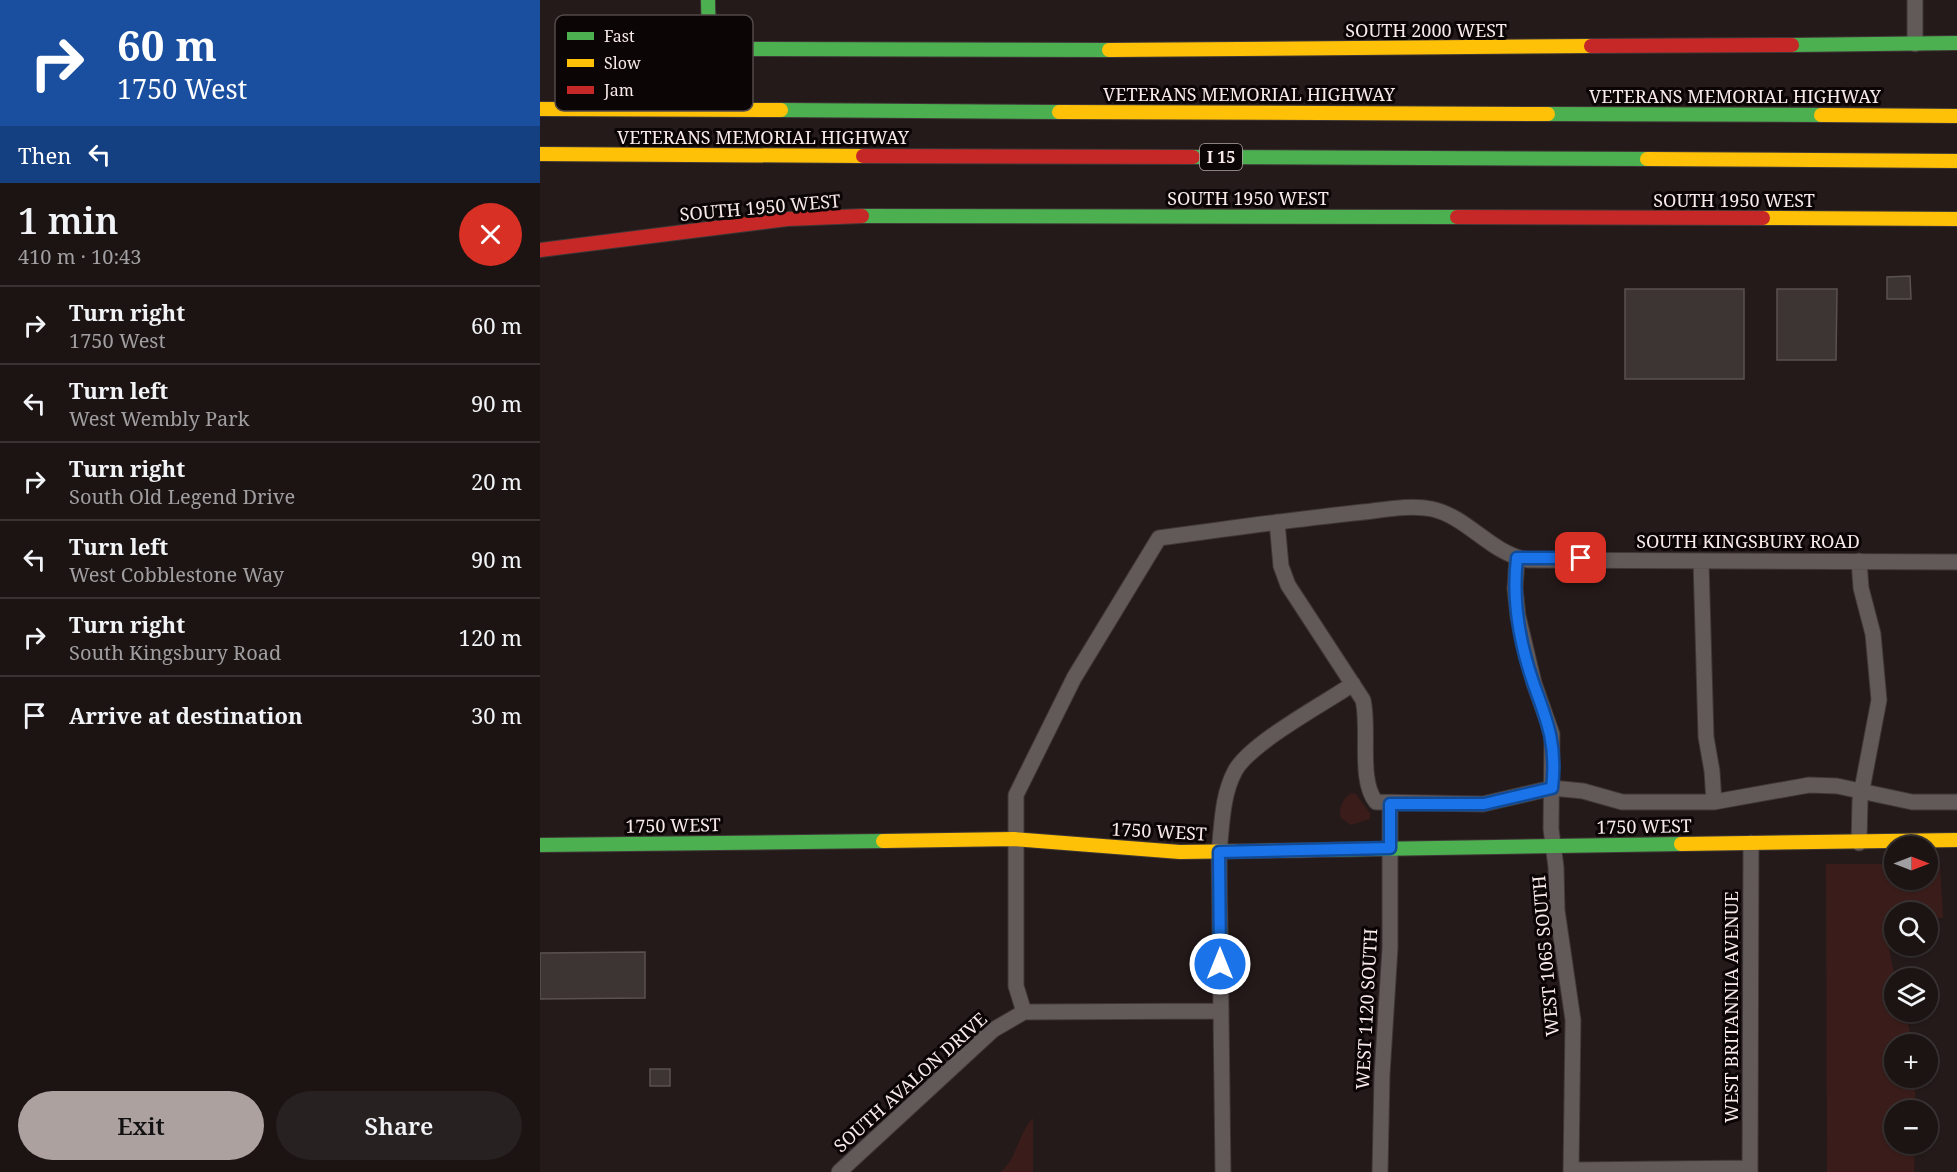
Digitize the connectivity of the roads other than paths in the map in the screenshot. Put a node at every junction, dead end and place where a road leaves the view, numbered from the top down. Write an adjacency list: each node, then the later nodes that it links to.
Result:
1 (1915, 0): 3 (street)
2 (1957, 43): 3 (main road, SOUTH 2000 WEST)
3 (1915, 44): 4 (main road, SOUTH 2000 WEST)
4 (753, 49)
5 (540, 109): 6 (main road, VETERANS MEMORIAL HIGHWAY)
6 (555, 109)
7 (753, 110): 8 (main road, VETERANS MEMORIAL HIGHWAY)
8 (1957, 116)
9 (540, 154): 10 (main road, VETERANS MEMORIAL HIGHWAY / I 15)
10 (1957, 161)
11 (1957, 219): 12 (main road, SOUTH 1950 WEST)
12 (540, 250)
13 (1277, 522): 14 (street, SOUTH KINGSBURY ROAD); 18 (street); 24 (street, SOUTH KINGSBURY ROAD)
14 (1517, 558): 15 (street, SOUTH KINGSBURY ROAD); 19 (street, WEST 1065 SOUTH)
15 (1701, 561): 16 (street, SOUTH KINGSBURY ROAD); 21 (street)
16 (1859, 561): 17 (street, SOUTH KINGSBURY ROAD); 20 (street)
17 (1957, 561)
18 (1353, 684): 23 (street); 31 (street)
19 (1552, 788): 21 (street); 23 (street); 29 (street, WEST 1065 SOUTH)
20 (1861, 792): 21 (street); 22 (street); 27 (street)
21 (1714, 802)
22 (1957, 802)
23 (1390, 804): 30 (street, WEST 1120 SOUTH)
24 (1014, 839): 28 (main road, 1750 WEST); 31 (main road, 1750 WEST); 34 (street)
25 (1957, 840): 27 (main road, 1750 WEST); 32 (street)
26 (1751, 843): 27 (main road, 1750 WEST); 29 (main road, 1750 WEST); 35 (street, WEST BRITANNIA AVENUE)
27 (1858, 843)
28 (540, 845)
29 (1553, 845): 30 (main road, 1750 WEST); 36 (street, WEST 1065 SOUTH)
30 (1390, 848): 31 (main road, 1750 WEST); 39 (street, WEST 1120 SOUTH)
31 (1219, 852): 33 (street)
32 (1957, 855)
33 (1221, 1011): 34 (street, SOUTH AVALON DRIVE); 38 (street)
34 (1024, 1012): 37 (street, SOUTH AVALON DRIVE)
35 (1750, 1170): 36 (street)
36 (1571, 1171)
37 (839, 1172)
38 (1223, 1172)
39 (1380, 1172)

